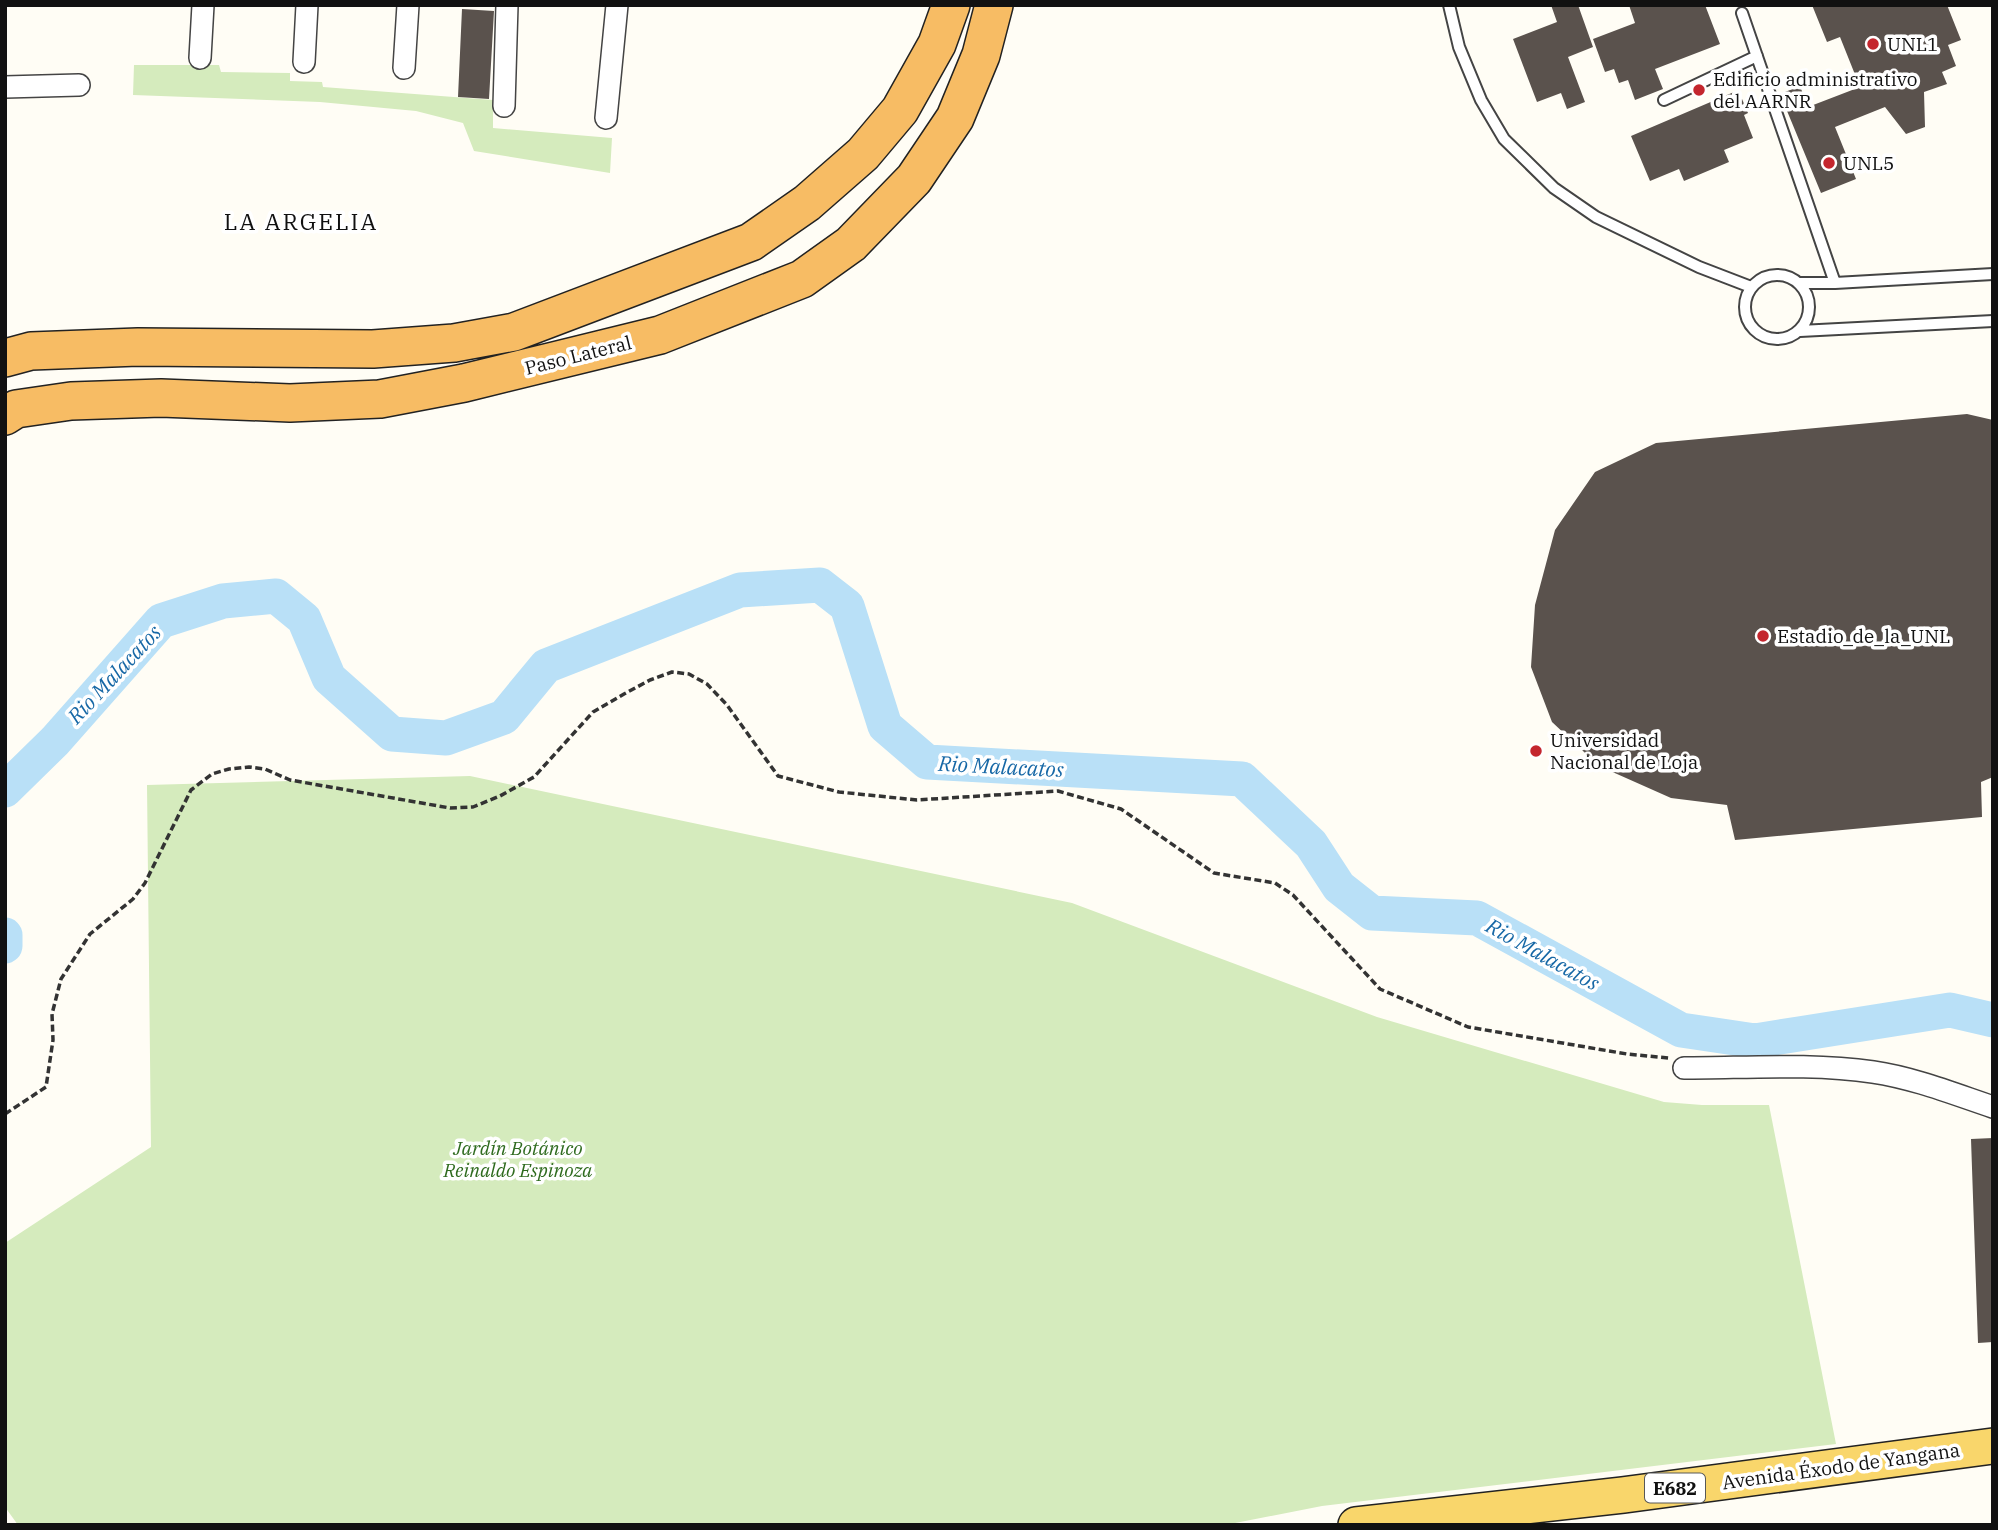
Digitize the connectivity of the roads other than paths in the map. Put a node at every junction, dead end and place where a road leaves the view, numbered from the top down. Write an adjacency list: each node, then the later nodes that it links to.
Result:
1 (203, 5): 11 (street)
2 (307, 5): 12 (street)
3 (408, 5): 13 (street)
4 (507, 5): 17 (street)
5 (618, 5): 18 (street)
6 (951, 5): 25 (highway, Paso Lateral)
7 (994, 5): 26 (highway, Paso Lateral)
8 (1452, 7): 22 (lane)
9 (1742, 13): 10 (lane)
10 (1757, 56): 16 (lane); 21 (lane)
11 (200, 58)
12 (304, 62)
13 (404, 68)
14 (79, 85): 15 (street)
15 (5, 87)
16 (1664, 100)
17 (504, 106)
18 (606, 118)
19 (1993, 274): 21 (lane)
20 (1799, 283): 21 (lane); 22 (lane); 24 (lane)
21 (1835, 283)
22 (1751, 287): 24 (lane)
23 (1993, 321): 24 (lane)
24 (1800, 331)
25 (5, 358)
26 (5, 416)
27 (1680, 1063): 28 (street)
28 (1993, 1107)
29 (1993, 1446): 30 (main road, Avenida Éxodo de Yangana / E682)
30 (1356, 1525)

